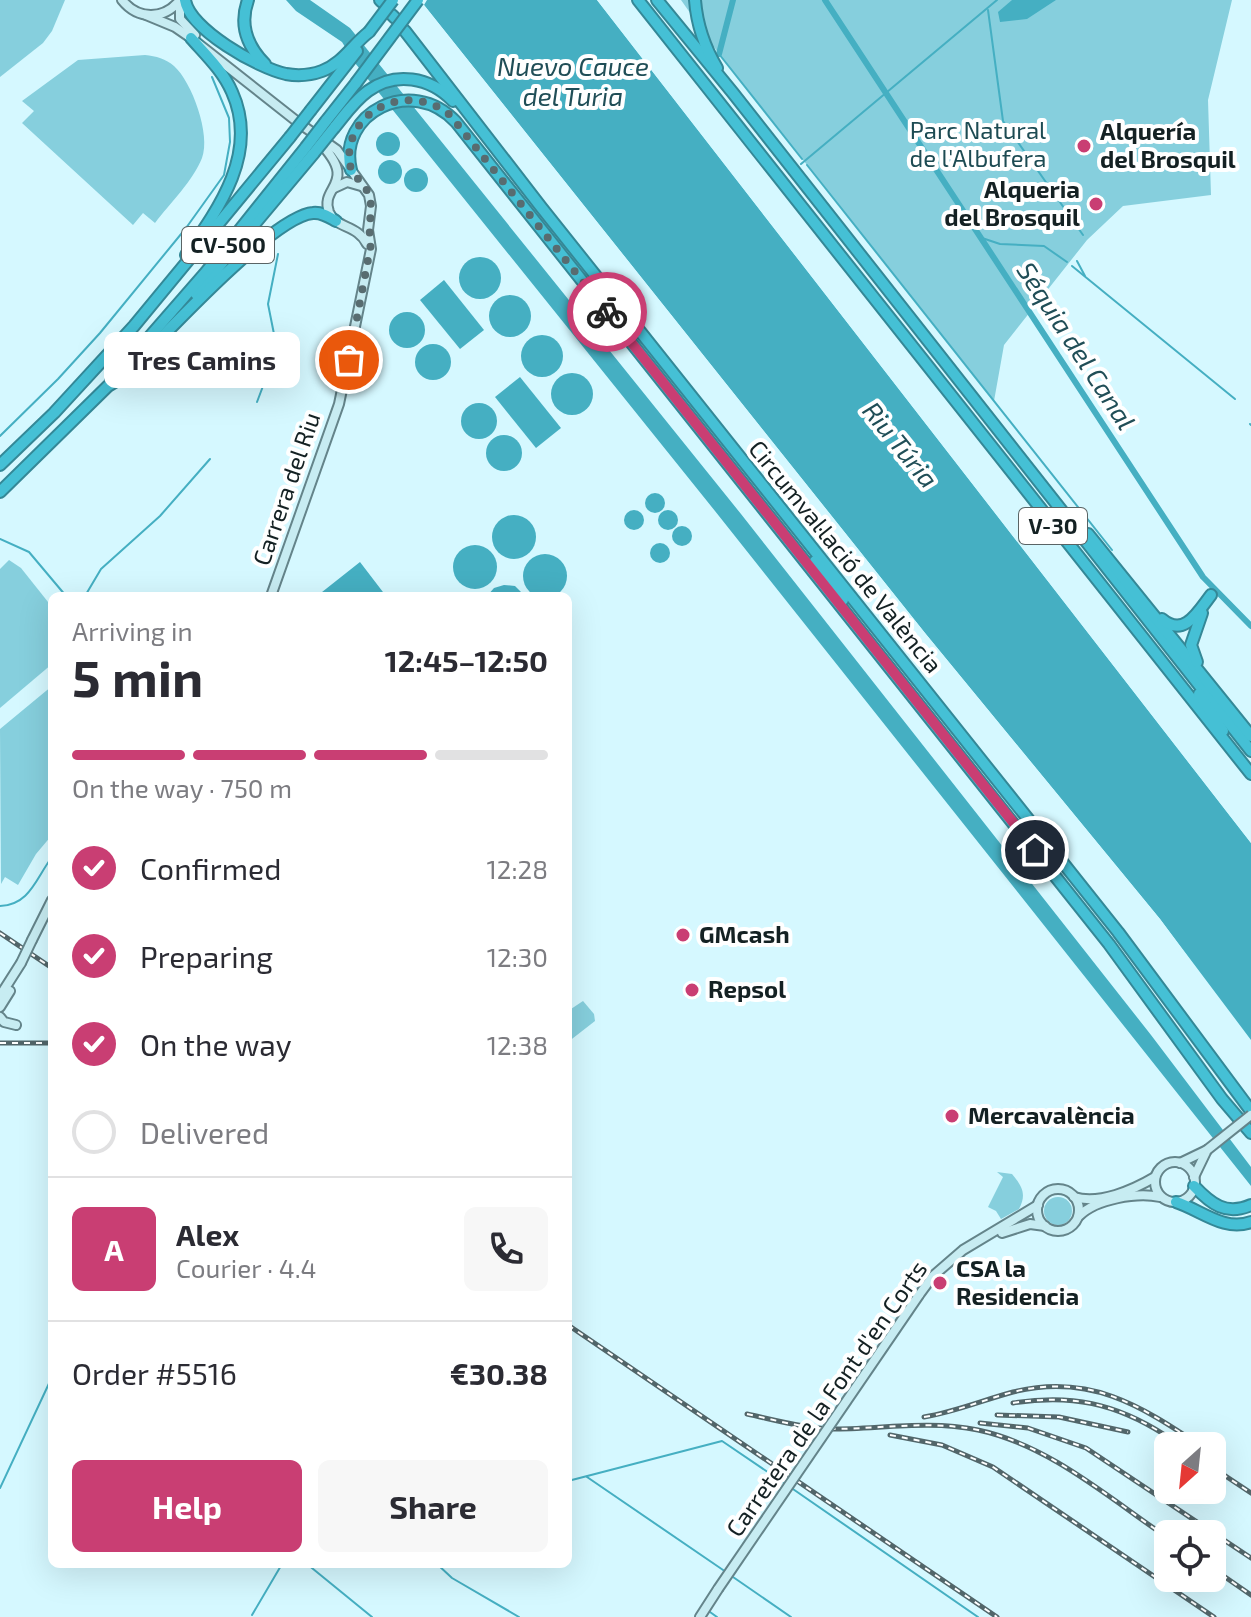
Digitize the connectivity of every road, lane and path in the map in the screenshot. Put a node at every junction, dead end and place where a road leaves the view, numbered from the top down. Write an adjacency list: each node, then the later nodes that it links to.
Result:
1 (122, 0): 9 (street)
2 (182, 0): 9 (street); 12 (street); 14 (highway)
3 (248, 0): 14 (highway)
4 (418, 0): 16 (highway, bridge)
5 (638, 0): 38 (highway, V-30)
6 (657, 0): 15 (highway, V-30)
7 (695, 0): 15 (highway)
8 (385, 1): 13 (highway, bridge)
9 (146, 15): 11 (street)
10 (405, 31): 21 (highway, Circumval·lació de València)
11 (191, 38): 12 (street); 26 (highway)
12 (212, 53): 17 (street)
13 (341, 65): 14 (highway); 26 (highway, CV-500, bridge)
14 (281, 73)
15 (733, 93): 25 (highway, V-30)
16 (330, 125): 21 (highway); 27 (highway, bridge)
17 (306, 128): 18 (street); 20 (street)
18 (351, 170): 19 (street); 34 (highway, Circumval·lació de València)
19 (362, 186): 20 (street); 22 (street)
20 (333, 188): 23 (street)
21 (541, 207): 30 (highway, Circumval·lació de València)
22 (370, 212): 23 (street); 24 (street, Carrera del Riu)
23 (341, 223): 24 (street); 27 (highway)
24 (370, 255): 32 (street, Carrera del Riu)
25 (913, 323): 31 (highway); 33 (highway, V-30)
26 (134, 326): 28 (highway, CV-500)
27 (108, 386): 29 (highway)
28 (0, 465)
29 (0, 492)
30 (781, 509): 34 (highway); 46 (highway, Circumval·lació de València)
31 (1086, 532): 35 (highway); 35 (highway)
32 (272, 592)
33 (1141, 612): 37 (highway, V-30); 38 (highway)
34 (913, 696): 45 (highway, Circumval·lació de València)
35 (1235, 716): 36 (highway)
36 (1251, 736)
37 (1251, 751)
38 (1251, 773)
39 (48, 908): 40 (street, bridge)
40 (15, 976): 41 (street); 42 (street)
41 (0, 996)
42 (0, 1007)
43 (0, 1017): 44 (street)
44 (16, 1025)
45 (1222, 1099): 47 (highway, Circumval·lació de València); 48 (highway)
46 (1251, 1113): 49 (street, bridge)
47 (1251, 1133)
48 (1251, 1142)
49 (1207, 1150): 50 (street); 52 (street)
50 (1180, 1163): 51 (street); 52 (street)
51 (1155, 1177): 53 (street); 54 (street)
52 (1194, 1182): 55 (street); 57 (highway)
53 (1074, 1197): 56 (street); 58 (street)
54 (1162, 1197): 55 (street); 58 (street)
55 (1176, 1202): 59 (highway)
56 (1038, 1205): 60 (street); 61 (street, Carretera de la Font d'en Corts)
57 (1251, 1205)
58 (1078, 1216): 60 (street)
59 (1251, 1222)
60 (1045, 1226): 61 (street, Carretera de la Font d'en Corts)
61 (978, 1241): 62 (street, Carretera de la Font d'en Corts, bridge)
62 (700, 1617)

